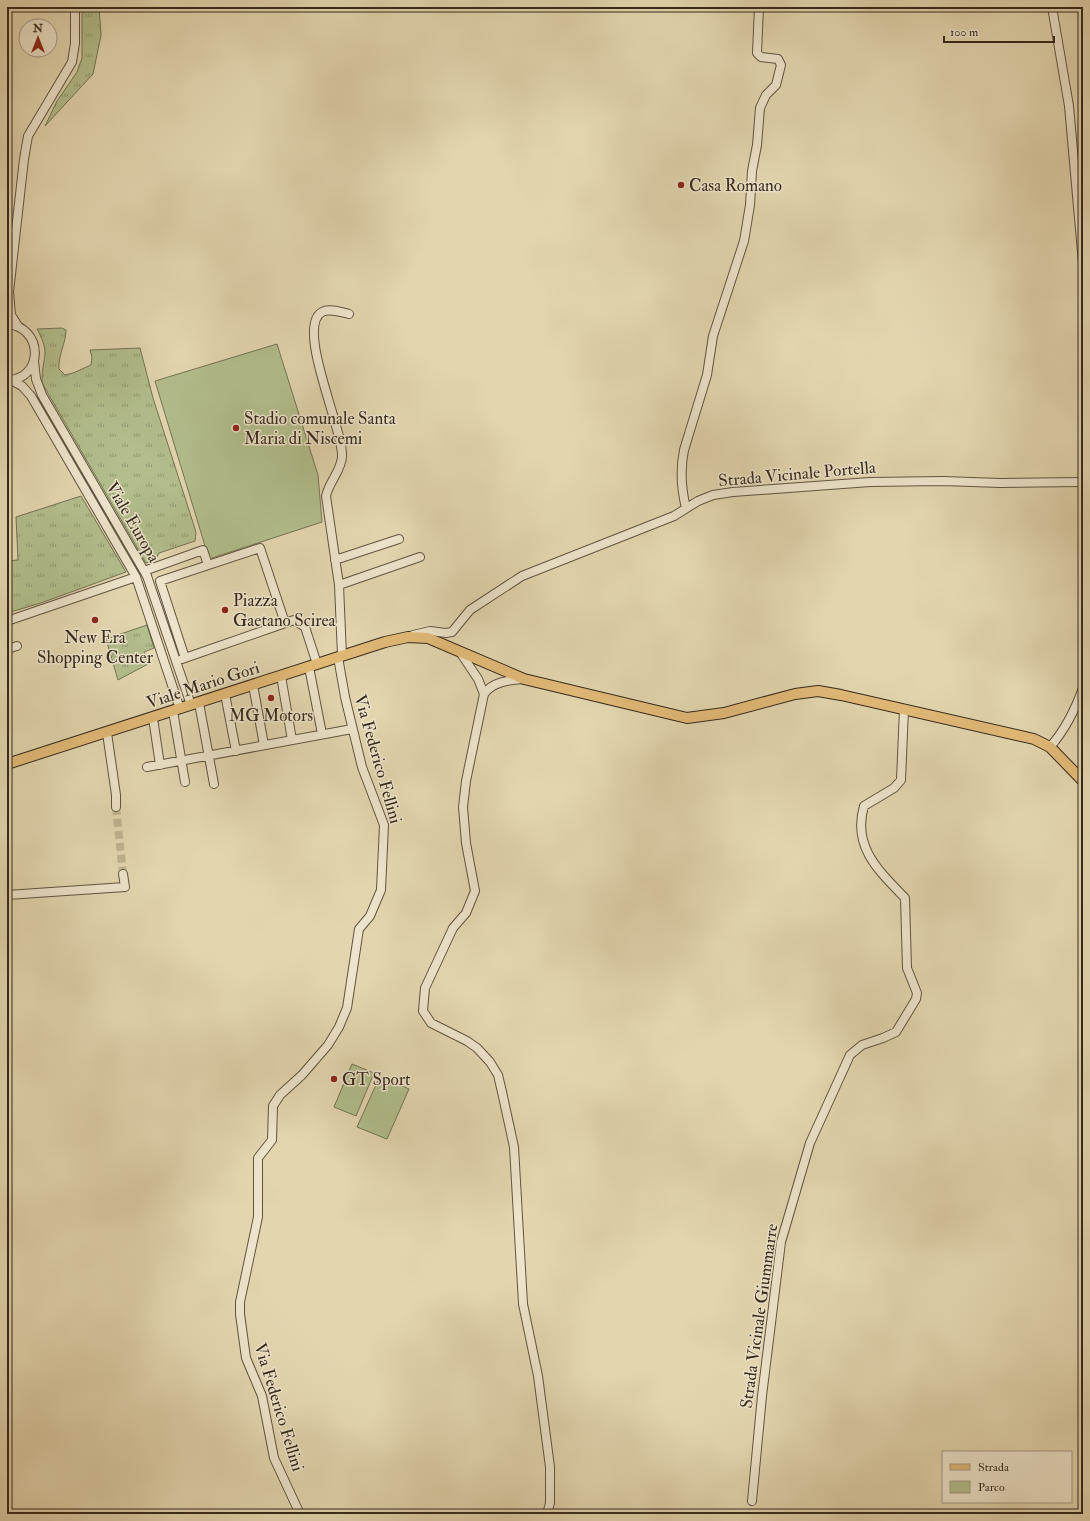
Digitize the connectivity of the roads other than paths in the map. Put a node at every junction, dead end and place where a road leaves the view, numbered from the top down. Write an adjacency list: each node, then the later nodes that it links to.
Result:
1 (75, 7): 5 (street)
2 (759, 7): 14 (street)
3 (1052, 7): 4 (street)
4 (1083, 263)
5 (8, 294): 8 (street)
6 (349, 314): 17 (street, Via Federico Fellini)
7 (7, 324): 8 (street)
8 (18, 326): 9 (street, Viale Europa)
9 (34, 361): 10 (street); 19 (street, Viale Europa)
10 (9, 380): 20 (street, Viale Europa)
11 (1083, 389): 12 (street)
12 (1083, 409)
13 (1083, 482): 14 (street, Strada Vicinale Portella)
14 (686, 508): 24 (street, Strada Vicinale Portella)
15 (399, 539): 17 (street)
16 (420, 558): 21 (street)
17 (335, 560): 21 (street, Via Federico Fellini)
18 (208, 565): 19 (street); 23 (street); 29 (street)
19 (144, 571): 30 (street, Viale Europa)
20 (136, 577): 22 (street); 40 (street, Viale Europa)
21 (339, 585): 28 (street, Via Federico Fellini)
22 (7, 622)
23 (285, 623): 29 (street); 31 (street)
24 (408, 636): 27 (main road); 28 (main road, Viale Mario Gori)
25 (17, 646): 26 (street)
26 (7, 649)
27 (460, 652): 33 (main road); 37 (street)
28 (340, 657): 31 (main road, Viale Mario Gori); 42 (street, Via Federico Fellini)
29 (185, 658): 30 (street)
30 (176, 661): 38 (street, Viale Europa)
31 (313, 665): 32 (main road, Viale Mario Gori); 44 (street)
32 (281, 676): 34 (main road, Viale Mario Gori); 45 (street)
33 (524, 679): 37 (street); 39 (main road)
34 (253, 685): 36 (main road, Viale Mario Gori); 46 (street)
35 (1083, 688): 47 (street)
36 (225, 694): 38 (main road, Viale Mario Gori); 48 (street)
37 (484, 694): 62 (street)
38 (195, 704): 40 (main road, Viale Mario Gori); 49 (street, Viale Europa)
39 (904, 709): 47 (main road); 60 (street, Strada Vicinale Giummarre)
40 (177, 710): 41 (main road, Viale Mario Gori); 50 (street, Viale Europa)
41 (153, 718): 43 (main road, Viale Mario Gori); 52 (street)
42 (352, 729): 44 (street); 61 (street, Via Federico Fellini)
43 (107, 733): 51 (main road, Viale Mario Gori); 57 (street)
44 (322, 734): 45 (street)
45 (292, 740): 46 (street)
46 (264, 745): 48 (street)
47 (1050, 747): 54 (main road)
48 (236, 750): 49 (street)
49 (209, 756): 50 (street); 56 (street, Viale Europa)
50 (182, 761): 52 (street); 55 (street, Viale Europa)
51 (7, 764)
52 (160, 765): 53 (street)
53 (147, 768)
54 (1083, 781)
55 (185, 782)
56 (214, 784)
57 (116, 807)
58 (123, 874): 59 (street)
59 (7, 895)
60 (752, 1502)
61 (300, 1514)
62 (547, 1514)

